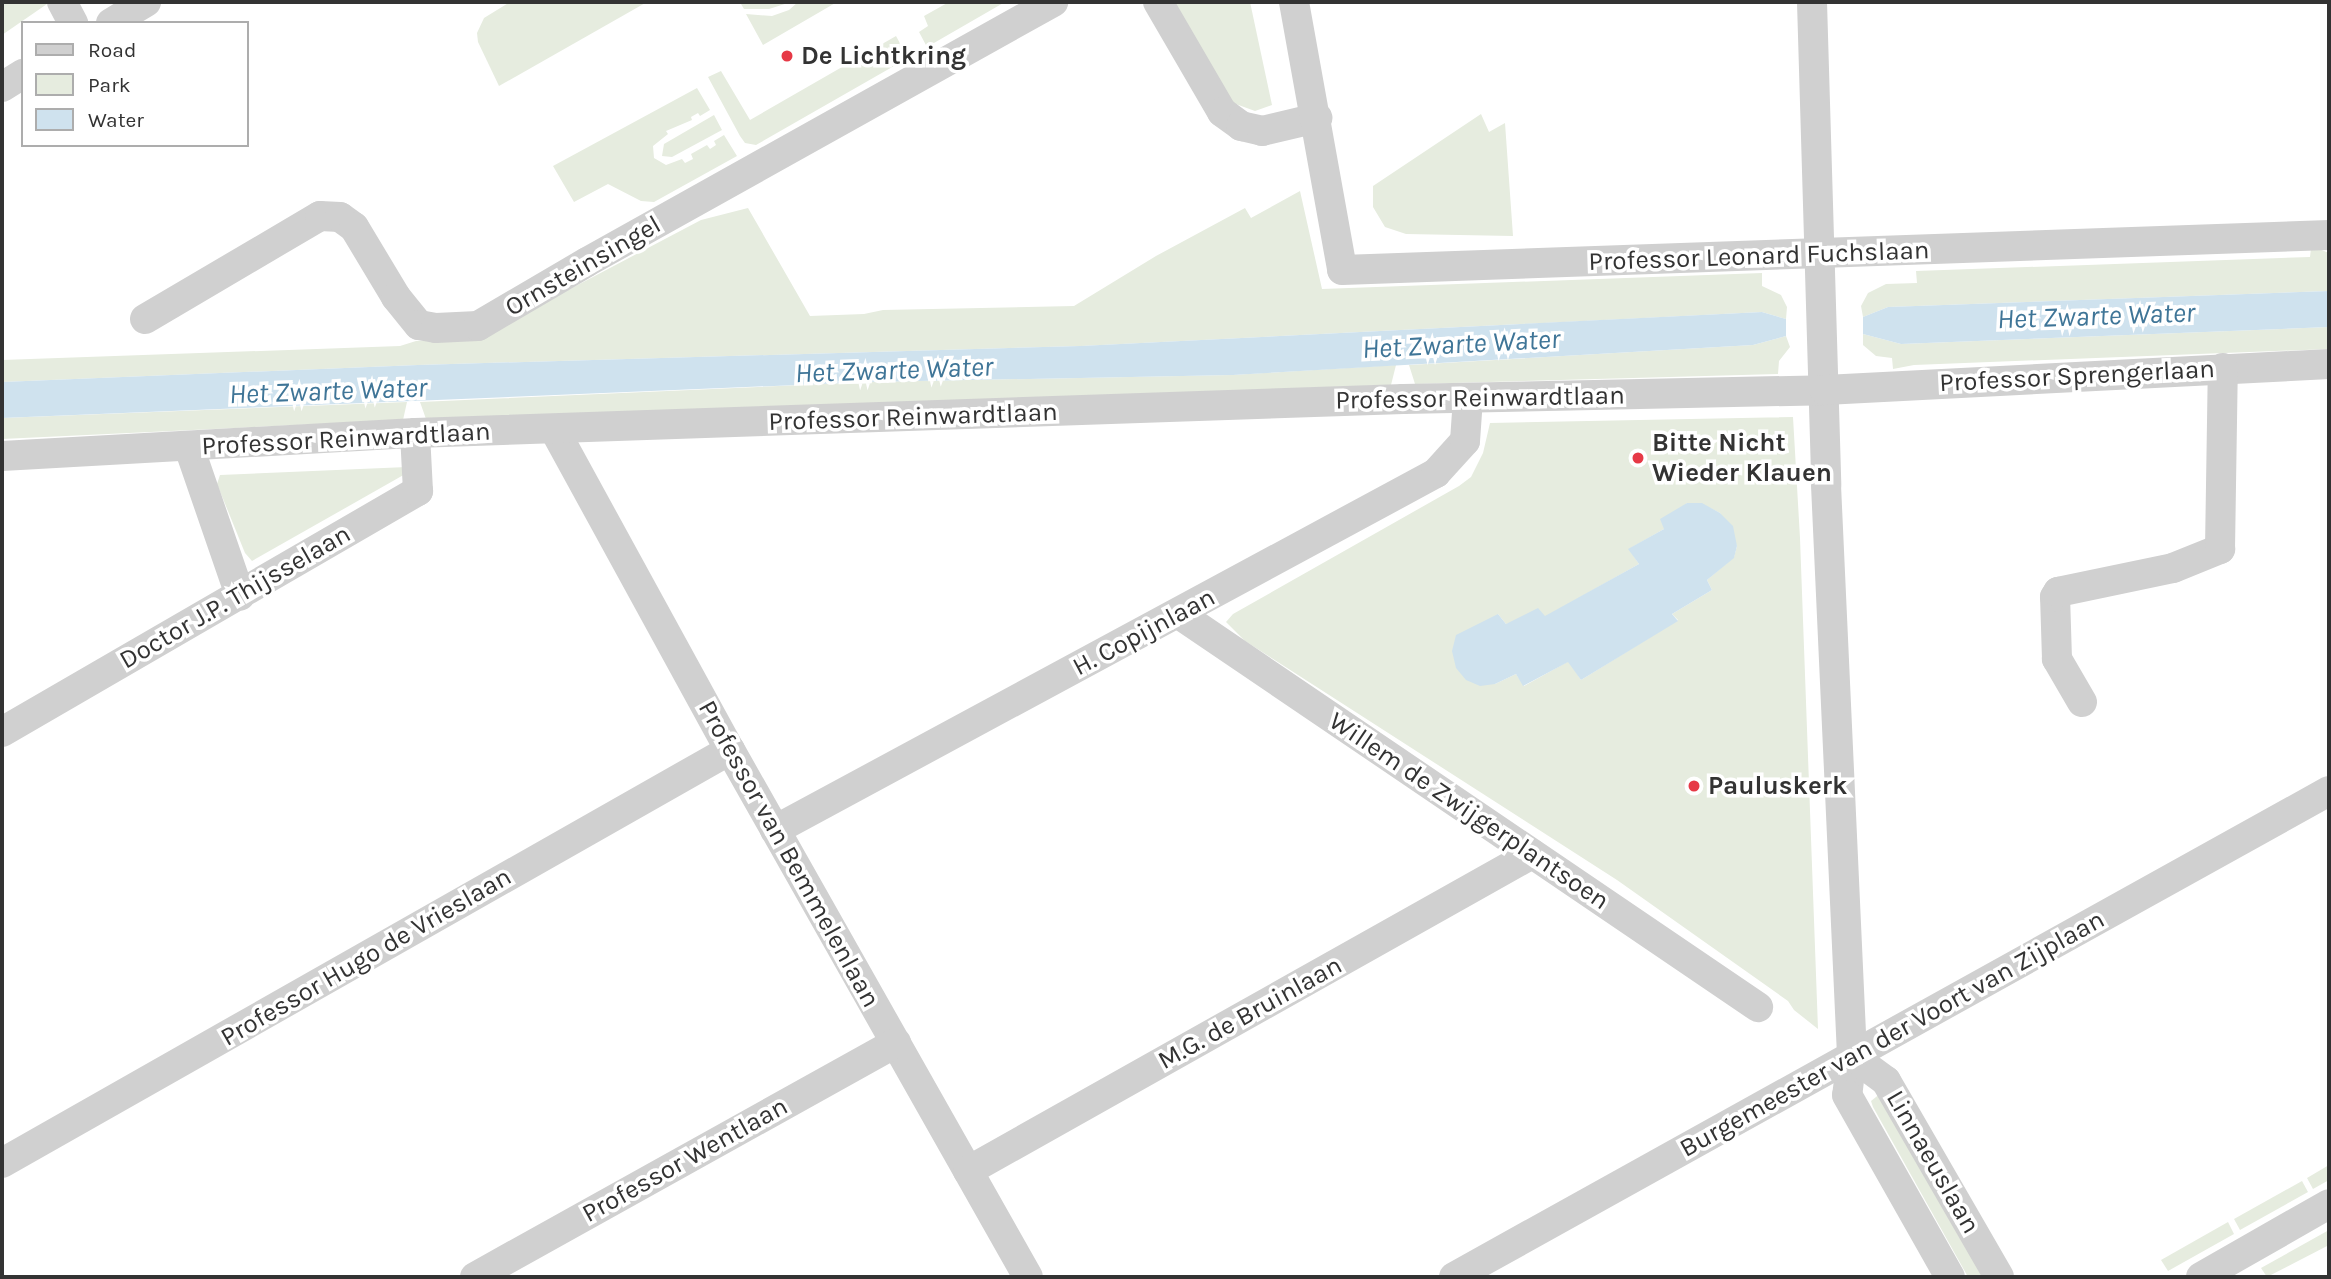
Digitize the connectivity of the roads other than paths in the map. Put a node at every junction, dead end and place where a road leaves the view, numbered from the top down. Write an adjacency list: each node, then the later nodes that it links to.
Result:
1 (62, 2): 7 (street)
2 (146, 2): 8 (street)
3 (1053, 2): 14 (street, Ornsteinsingel)
4 (1158, 2): 11 (street)
5 (1294, 2): 11 (street)
6 (1812, 2): 13 (street)
7 (72, 21)
8 (114, 21)
9 (21, 75): 10 (street)
10 (2, 87)
11 (1317, 118): 13 (street, Professor Leonard Fuchslaan)
12 (2329, 235): 13 (street, Professor Leonard Fuchslaan)
13 (1819, 264): 17 (street)
14 (145, 319)
15 (2329, 364): 16 (street, Professor Sprengerlaan)
16 (2224, 368): 17 (street, Professor Sprengerlaan); 25 (street)
17 (1825, 390): 18 (street, Professor Reinwardtlaan); 33 (street)
18 (1468, 398): 19 (street, Professor Reinwardtlaan); 24 (street, H. Copijnlaan)
19 (554, 429): 20 (street, Professor Reinwardtlaan); 27 (street, Professor van Bemmelenlaan)
20 (415, 433): 21 (street, Professor Reinwardtlaan); 23 (street, Doctor J.P. Thijsselaan)
21 (189, 447): 22 (street, Professor Reinwardtlaan); 23 (street)
22 (2, 456)
23 (240, 595): 26 (street, Doctor J.P. Thijsselaan)
24 (1179, 614): 29 (street, H. Copijnlaan); 30 (street, Willem de Zwijgerplantsoen)
25 (2082, 702)
26 (2, 732)
27 (730, 750): 29 (street, Professor van Bemmelenlaan); 34 (street, Professor Hugo de Vrieslaan)
28 (2329, 791): 33 (street, Burgemeester van der Voort van Zijplaan)
29 (775, 830): 32 (street, Professor van Bemmelenlaan)
30 (1532, 854): 31 (street, Willem de Zwijgerplantsoen); 35 (street, M.G. de Bruinlaan)
31 (1758, 1007)
32 (896, 1043): 35 (street, Professor van Bemmelenlaan); 37 (street, Professor Wentlaan)
33 (1852, 1056): 39 (street, Burgemeester van der Voort van Zijplaan); 40 (street, Linnaeuslaan); 41 (street, Linnaeuslaan)
34 (2, 1163)
35 (968, 1171): 38 (street, Professor van Bemmelenlaan)
36 (2329, 1204): 42 (street)
37 (475, 1277)
38 (1028, 1277)
39 (1454, 1277)
40 (1950, 1277)
41 (1999, 1277)
42 (2201, 1277)

